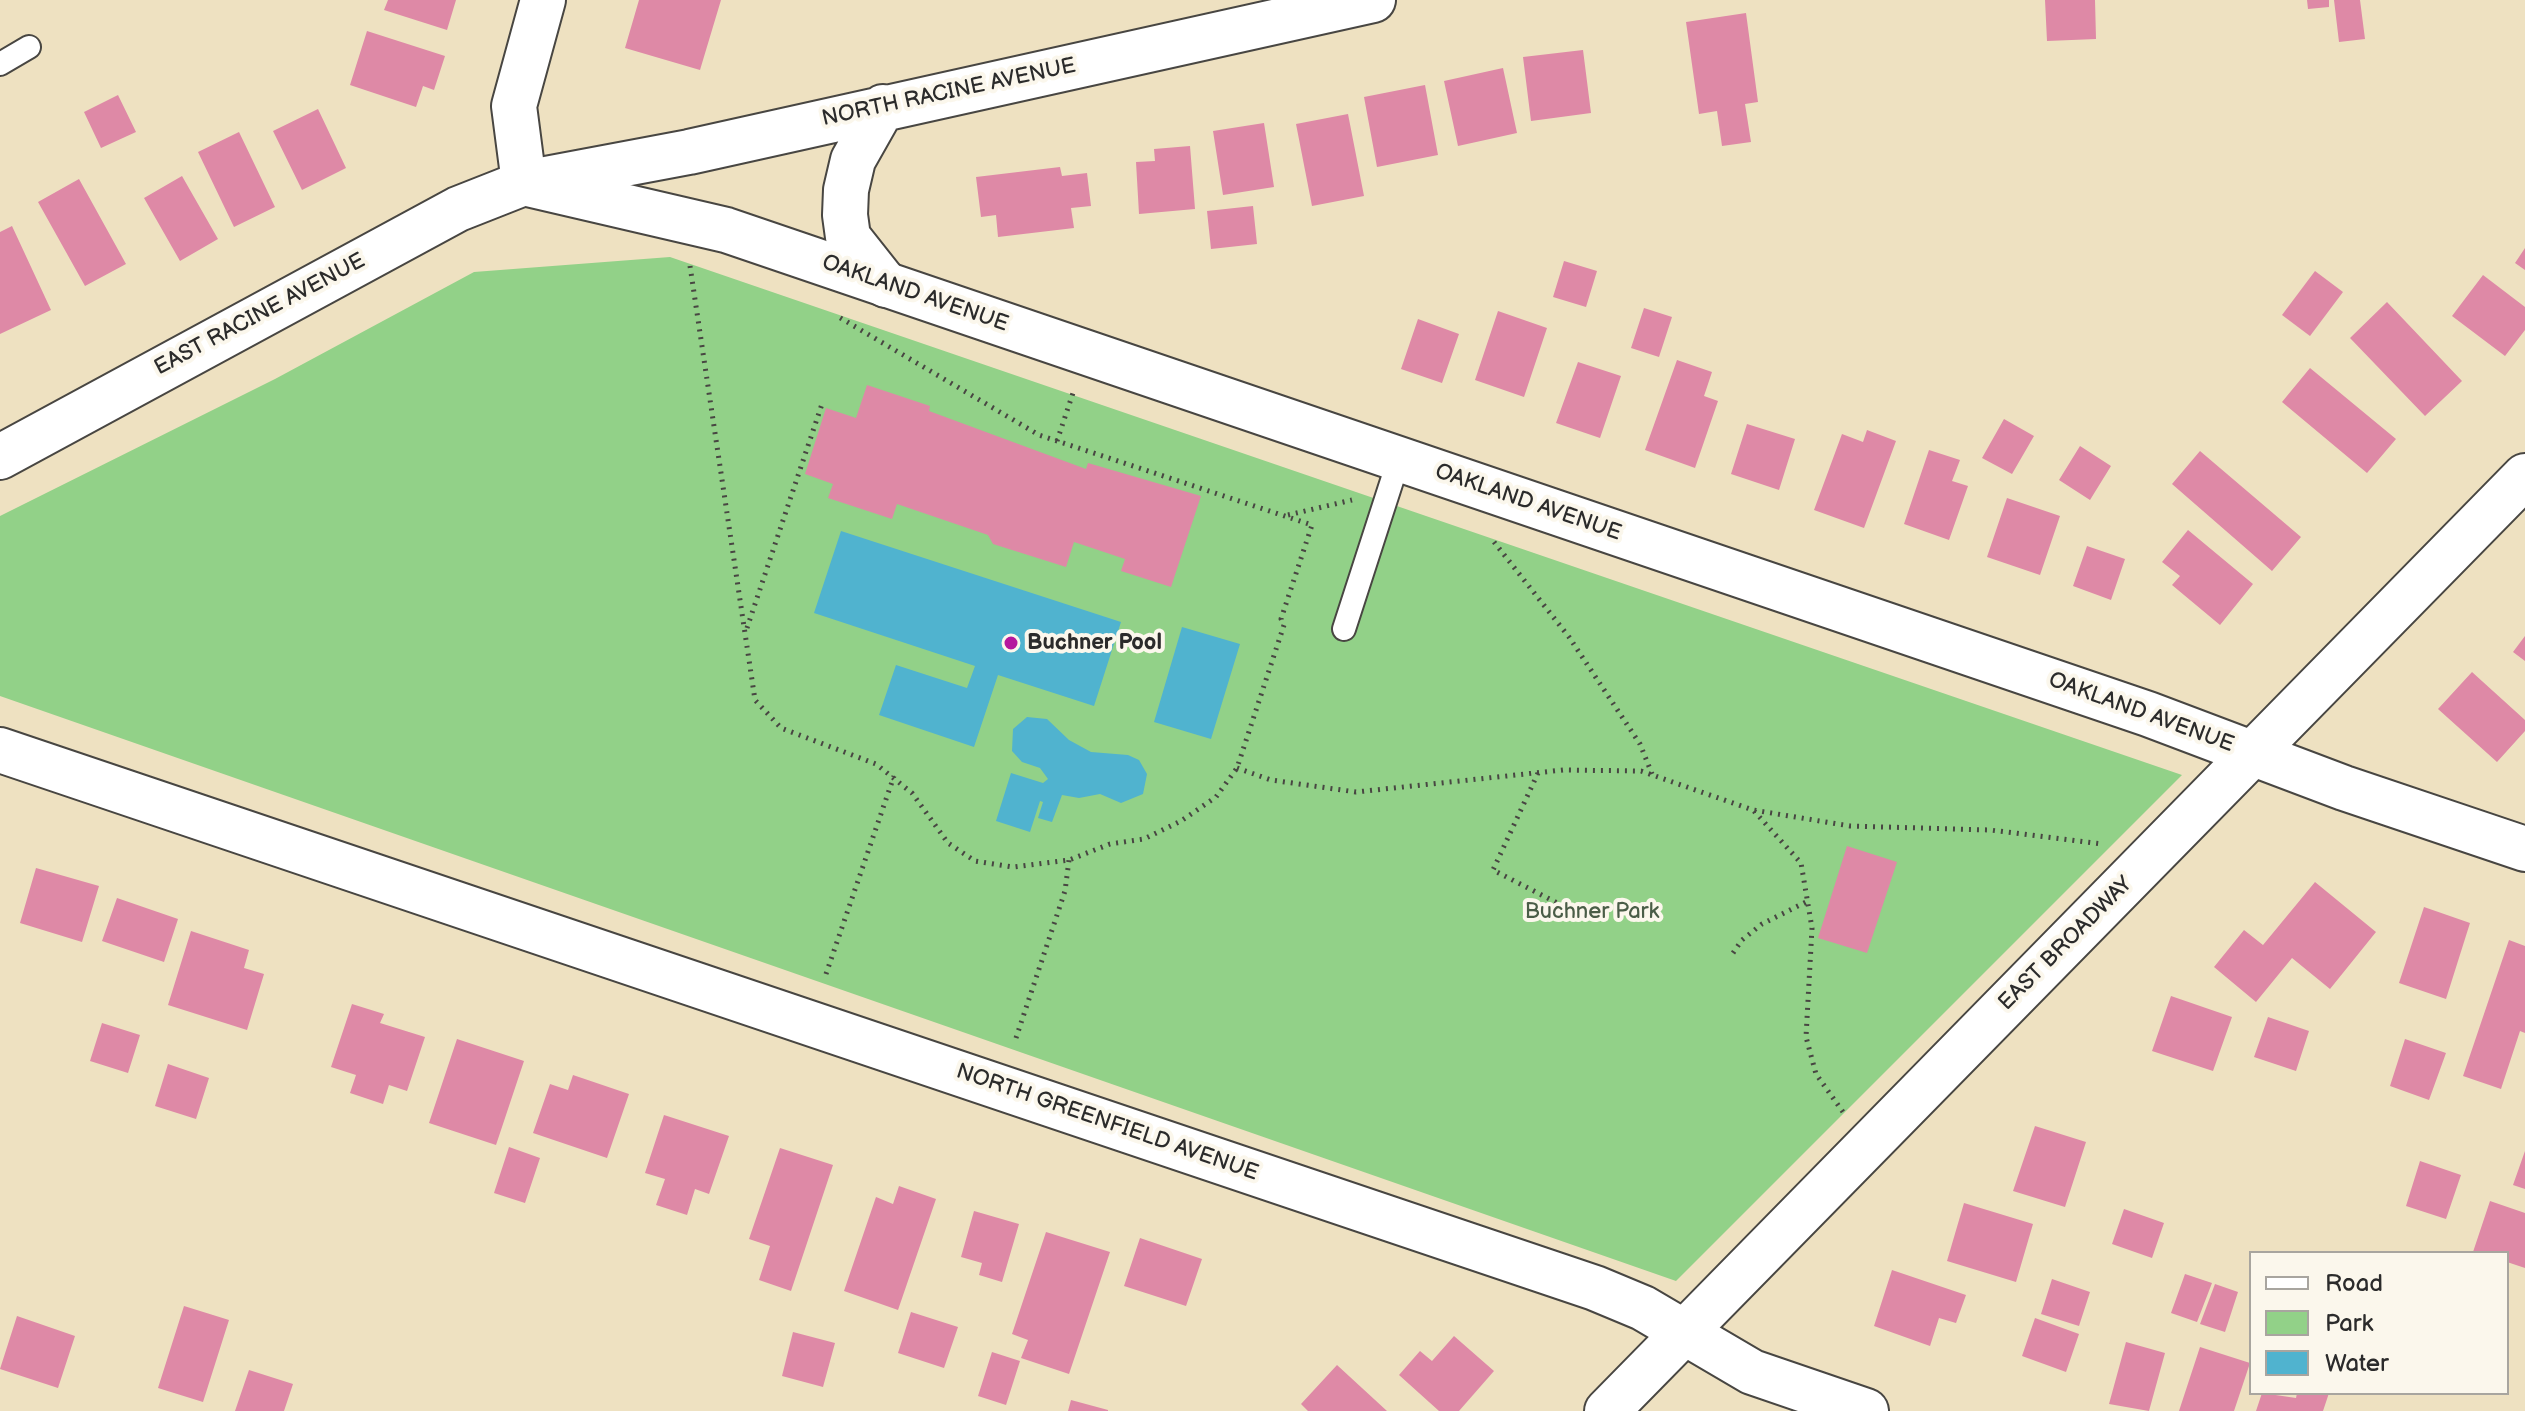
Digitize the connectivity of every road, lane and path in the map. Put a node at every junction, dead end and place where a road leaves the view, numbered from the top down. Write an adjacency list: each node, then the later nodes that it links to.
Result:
1 (543, 0): 6 (street)
2 (1373, 0): 5 (street, NORTH RACINE AVENUE)
3 (29, 47): 4 (lane)
4 (0, 64)
5 (883, 107): 6 (street, NORTH RACINE AVENUE); 8 (street)
6 (524, 183): 8 (street, OAKLAND AVENUE); 13 (street, EAST RACINE AVENUE)
7 (690, 266): 20 (path)
8 (886, 285): 14 (street, OAKLAND AVENUE)
9 (837, 316): 12 (path)
10 (1074, 391): 12 (path)
11 (823, 401): 20 (path)
12 (1057, 441): 17 (path)
13 (0, 457)
14 (1399, 459): 19 (lane); 22 (street, OAKLAND AVENUE)
15 (2525, 476): 22 (street, EAST BROADWAY)
16 (1363, 498): 17 (path)
17 (1287, 515): 23 (path)
18 (1494, 542): 25 (path)
19 (1344, 629)
20 (746, 630): 26 (path)
21 (0, 750): 37 (street, NORTH GREENFIELD AVENUE)
22 (2255, 754): 29 (street, OAKLAND AVENUE); 37 (street, EAST BROADWAY)
23 (1237, 768): 24 (path); 30 (path)
24 (1538, 773): 25 (path); 32 (path)
25 (1652, 775): 27 (path)
26 (894, 776): 30 (path); 34 (path)
27 (1753, 810): 28 (path); 31 (path)
28 (2108, 845)
29 (2525, 849)
30 (1069, 860): 35 (path)
31 (1808, 901): 33 (path); 36 (path)
32 (1567, 908)
33 (1733, 953)
34 (826, 974)
35 (1016, 1038)
36 (1844, 1114)
37 (1683, 1333): 38 (street, EAST BROADWAY); 39 (street, NORTH GREENFIELD AVENUE)
38 (1607, 1411)
39 (1866, 1411)

